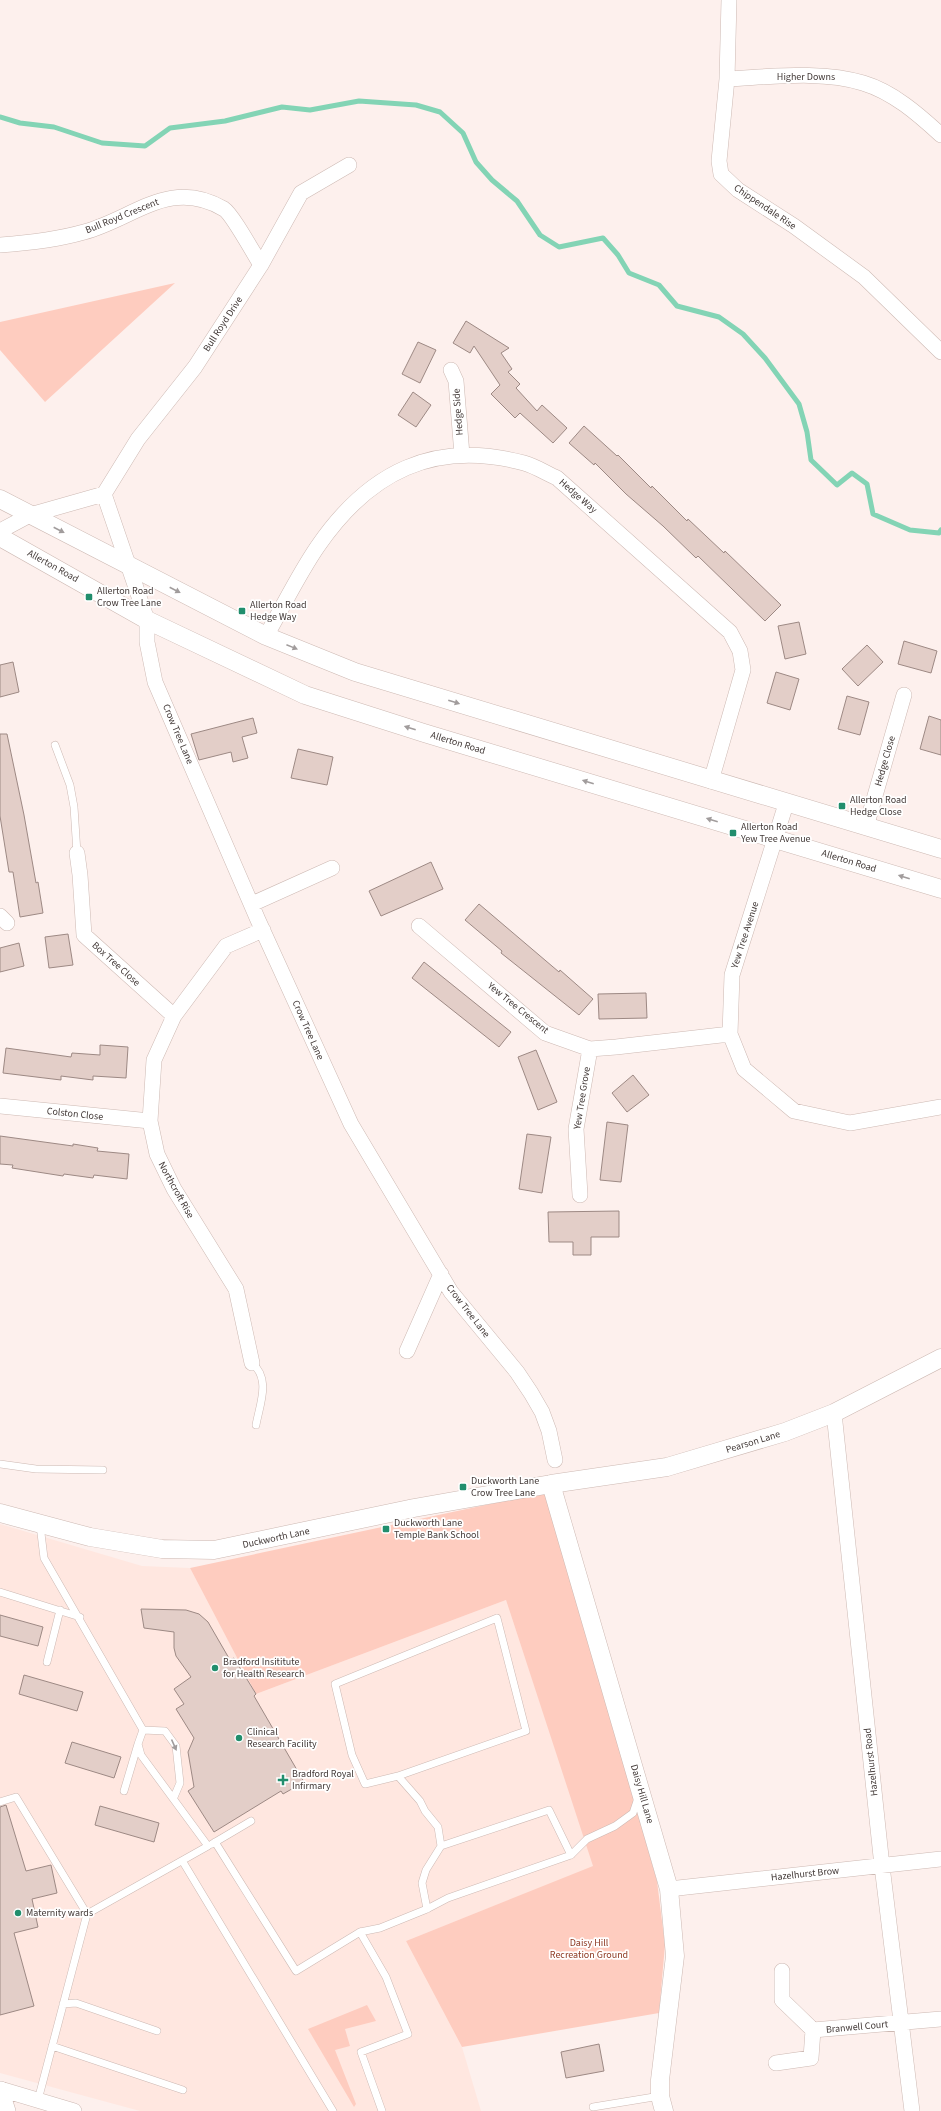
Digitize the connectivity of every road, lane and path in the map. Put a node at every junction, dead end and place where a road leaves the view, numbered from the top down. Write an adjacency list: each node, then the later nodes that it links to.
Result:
1 (729, 0): 2 (street, Chippendale Rise)
2 (727, 79): 3 (street, Higher Downs); 7 (street, Chippendale Rise)
3 (941, 134)
4 (348, 165): 6 (street, Bull Royd Drive)
5 (0, 245): 6 (street, Bull Royd Crescent)
6 (261, 265): 10 (street, Bull Royd Drive)
7 (941, 352)
8 (451, 370): 9 (street, Hedge Side)
9 (462, 455): 17 (street, Hedge Way); 20 (street, Hedge Way)
10 (104, 494): 12 (street); 15 (street)
11 (0, 499): 12 (street)
12 (30, 515): 13 (street); 15 (street, one-way to 15)
13 (0, 531)
14 (0, 537): 16 (street, Allerton Road)
15 (130, 567): 16 (street, Crow Tree Lane); 17 (street, one-way to 17)
16 (147, 620): 23 (street, Allerton Road, one-way to 16); 28 (street, Crow Tree Lane)
17 (266, 636): 20 (street, one-way to 20)
18 (904, 695): 22 (street, Hedge Close)
19 (55, 744): 25 (lane)
20 (711, 781): 21 (street)
21 (786, 804): 22 (street); 23 (street, Yew Tree Avenue)
22 (866, 827): 24 (street)
23 (775, 839): 27 (street, Allerton Road, one-way to 23); 32 (street, Yew Tree Avenue)
24 (941, 849)
25 (77, 853): 31 (street, Box Tree Close)
26 (332, 868): 28 (street)
27 (941, 889)
28 (252, 904): 30 (street, Crow Tree Lane)
29 (419, 926): 33 (street, Yew Tree Crescent)
30 (263, 930): 31 (street, Northcroft Rise); 38 (street, Crow Tree Lane)
31 (174, 1016): 36 (street, Northcroft Rise)
32 (730, 1034): 33 (street, Yew Tree Crescent); 35 (street, Yew Tree Avenue)
33 (590, 1048): 37 (street, Yew Tree Grove)
34 (0, 1106): 36 (street, Colston Close)
35 (941, 1107)
36 (150, 1121): 41 (street, Northcroft Rise)
37 (580, 1195)
38 (441, 1274): 39 (street); 44 (street, Crow Tree Lane)
39 (407, 1351)
40 (941, 1358): 42 (street, Pearson Lane)
41 (252, 1363): 43 (lane)
42 (834, 1413): 47 (street, Pearson Lane); 68 (street, Hazelhurst Road)
43 (256, 1425)
44 (554, 1460)
45 (0, 1464): 46 (lane)
46 (103, 1470)
47 (552, 1484): 49 (street, Duckworth Lane); 58 (street, Daisy Hill Lane)
48 (0, 1513): 49 (street, Duckworth Lane)
49 (39, 1524): 52 (lane)
50 (0, 1592): 51 (lane)
51 (60, 1610): 52 (lane); 53 (lane)
52 (80, 1617): 54 (lane)
53 (47, 1662)
54 (143, 1730): 55 (lane); 59 (lane, one-way to 59)
55 (138, 1744): 57 (lane); 59 (lane)
56 (398, 1776): 56 (lane); 64 (lane)
57 (124, 1791)
58 (640, 1791): 65 (lane); 69 (street, Daisy Hill Lane)
59 (174, 1797): 63 (lane)
60 (0, 1802): 71 (lane)
61 (251, 1821): 62 (lane)
62 (215, 1842): 63 (lane); 72 (lane)
63 (208, 1846): 67 (lane)
64 (441, 1846): 65 (lane); 70 (lane)
65 (571, 1855): 70 (lane)
66 (941, 1859): 68 (street, Hazelhurst Brow)
67 (183, 1862): 71 (lane); 88 (lane)
68 (882, 1866): 69 (street, Hazelhurst Brow); 76 (street, Hazelhurst Road)
69 (669, 1889): 84 (street, Daisy Hill Lane)
70 (427, 1909): 72 (lane)
71 (87, 1914): 74 (lane)
72 (360, 1932): 89 (lane)
73 (782, 1971): 78 (street, Branwell Court)
74 (63, 2004): 77 (lane); 79 (lane)
75 (941, 2018): 76 (street, Branwell Court)
76 (901, 2023): 78 (street, Branwell Court); 90 (street, Hazelhurst Road)
77 (157, 2030)
78 (812, 2030): 80 (street, Branwell Court)
79 (52, 2046): 82 (lane); 83 (lane)
80 (776, 2063)
81 (0, 2089): 83 (street); 86 (street)
82 (183, 2090)
83 (38, 2100): 87 (street)
84 (662, 2103): 85 (lane)
85 (593, 2107)
86 (8, 2111)
87 (74, 2111)
88 (333, 2111)
89 (382, 2111)
90 (912, 2111)

